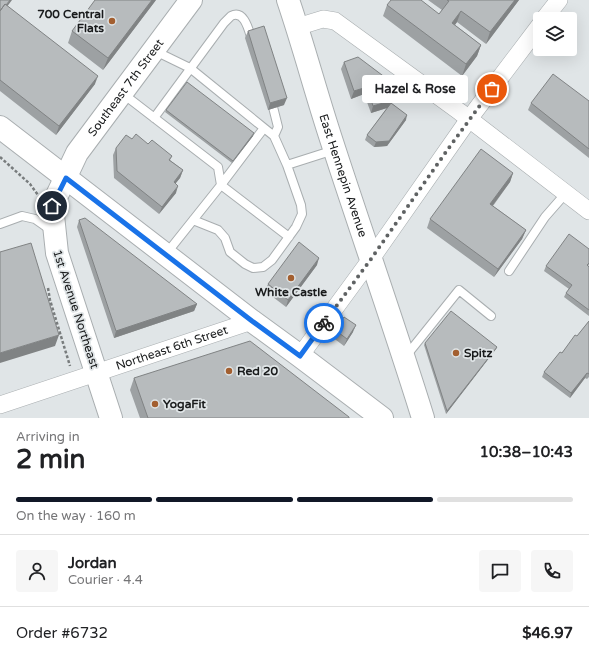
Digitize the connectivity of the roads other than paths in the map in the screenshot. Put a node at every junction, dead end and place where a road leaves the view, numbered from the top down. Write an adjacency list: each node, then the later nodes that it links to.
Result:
1 (191, 0): 7 (main road, Southeast 7th Street)
2 (288, 0): 5 (main road, East Hennepin Avenue)
3 (558, 0): 4 (street)
4 (549, 12)
5 (297, 27): 13 (street); 17 (main road, East Hennepin Avenue)
6 (533, 34): 13 (street)
7 (154, 50): 9 (lane); 10 (main road, Southeast 7th Street)
8 (255, 51): 9 (lane)
9 (190, 68): 12 (lane); 15 (lane)
10 (122, 93): 12 (lane); 19 (main road, Southeast 7th Street)
11 (269, 94): 16 (lane)
12 (154, 118): 20 (lane)
13 (470, 119): 21 (street); 28 (street)
14 (0, 127): 19 (main road)
15 (264, 128): 16 (lane); 20 (lane)
16 (274, 136): 18 (lane)
17 (334, 150): 18 (lane); 28 (main road, East Hennepin Avenue)
18 (287, 165): 26 (lane)
19 (66, 178): 25 (main road, 1st Avenue Northeast); 27 (main road)
20 (221, 185): 23 (lane); 26 (lane)
21 (566, 193): 22 (street); 29 (lane)
22 (589, 211)
23 (193, 220): 26 (lane); 27 (lane)
24 (0, 224): 25 (lane)
25 (54, 233): 34 (main road, 1st Avenue Northeast)
26 (289, 237)
27 (165, 254): 31 (main road)
28 (371, 259): 32 (street); 33 (main road, East Hennepin Avenue)
29 (509, 271)
30 (491, 316): 33 (lane)
31 (252, 321): 32 (main road); 34 (street, Northeast 6th Street)
32 (300, 356): 37 (main road)
33 (404, 358): 38 (main road, East Hennepin Avenue)
34 (96, 373): 35 (street, Northeast 6th Street); 36 (main road, 1st Avenue Northeast)
35 (0, 405)
36 (110, 418)
37 (382, 418)
38 (423, 418)

